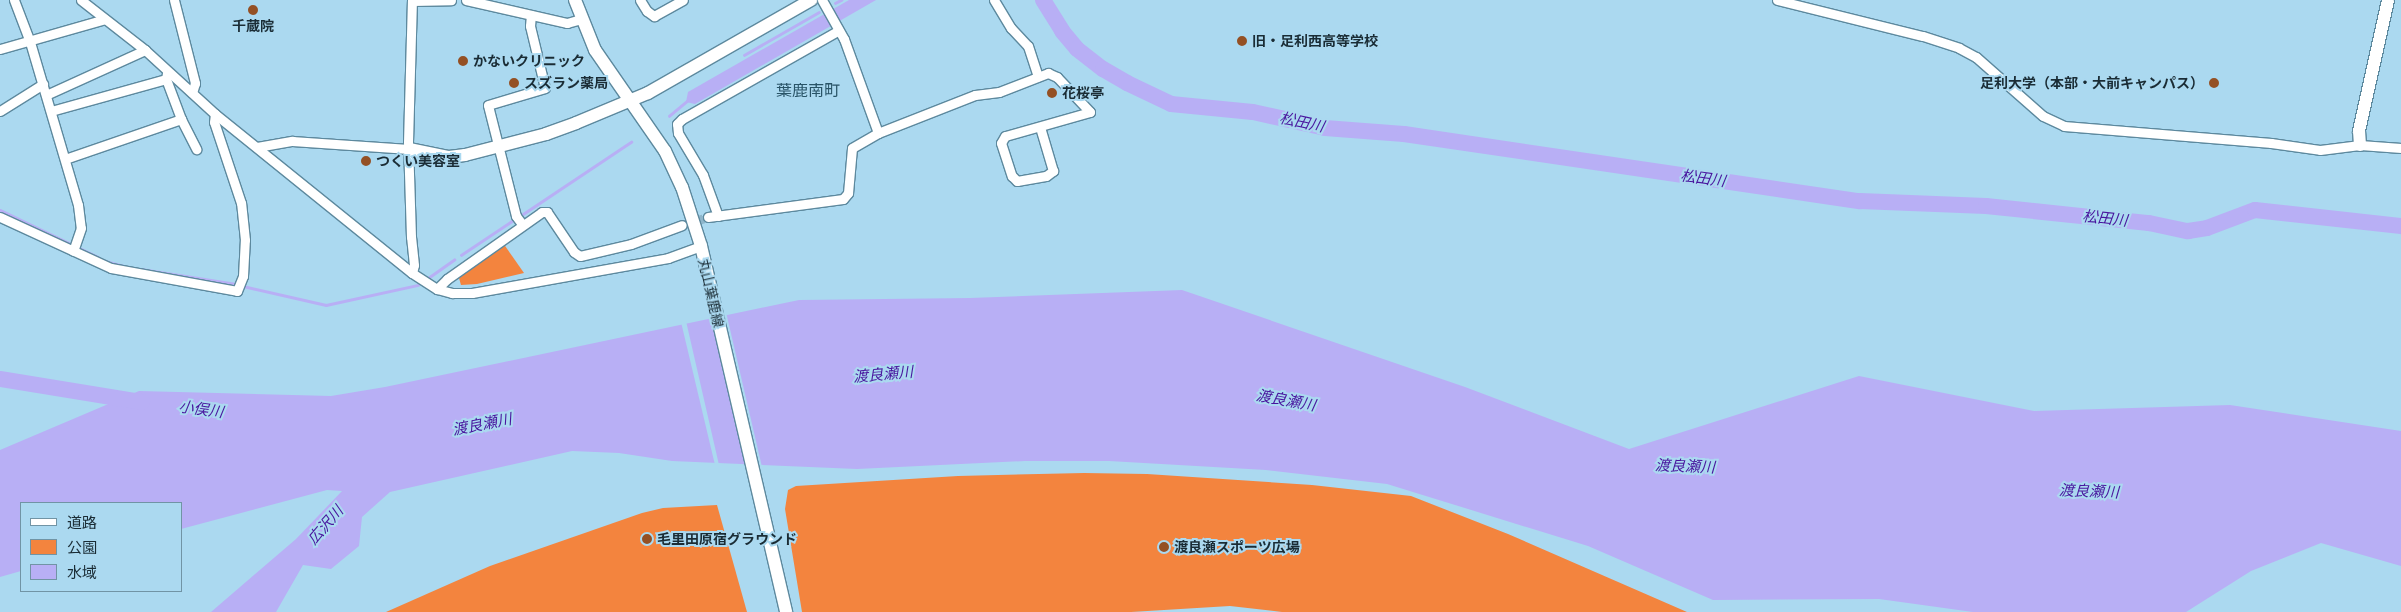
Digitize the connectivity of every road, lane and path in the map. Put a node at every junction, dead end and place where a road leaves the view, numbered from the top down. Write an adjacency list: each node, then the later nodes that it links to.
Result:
1 (14, 0): 19 (street)
2 (81, 0): 16 (street)
3 (174, 0): 26 (street)
4 (412, 0): 5 (street); 40 (street)
5 (450, 0)
6 (466, 0): 15 (street)
7 (575, 0): 17 (main road, 丸山葉鹿線)
8 (640, 0): 9 (street)
9 (683, 0)
10 (811, 0): 28 (main road)
11 (822, 0): 18 (street)
12 (994, 0): 23 (street)
13 (1777, 0): 35 (street)
14 (2388, 0): 35 (main road)
15 (532, 16): 17 (street); 36 (street)
16 (105, 19): 19 (street); 21 (street)
17 (581, 19): 28 (main road, 丸山葉鹿線)
18 (837, 27): 34 (street); 42 (street)
19 (30, 42): 20 (street); 25 (street)
20 (0, 49)
21 (145, 50): 22 (street); 27 (street)
22 (168, 69): 24 (street); 26 (street)
23 (1038, 76): 33 (street); 34 (street)
24 (166, 79): 30 (street); 32 (street)
25 (43, 84): 27 (street); 29 (street)
26 (192, 93): 31 (street)
27 (46, 94): 30 (street)
28 (630, 101): 36 (main road); 48 (main road, 丸山葉鹿線)
29 (0, 111)
30 (51, 111): 41 (street)
31 (214, 114): 37 (street); 47 (street)
32 (181, 119): 39 (street); 41 (street)
33 (1040, 127): 33 (street)
34 (878, 133): 42 (street)
35 (2360, 145): 38 (street)
36 (499, 146): 40 (main road); 45 (street)
37 (256, 148): 40 (street); 49 (street)
38 (2401, 148)
39 (196, 149)
40 (409, 149): 49 (street)
41 (65, 159): 47 (street)
42 (718, 216): 44 (street)
43 (0, 217): 47 (street)
44 (708, 217)
45 (522, 224): 46 (street); 50 (street)
46 (682, 225)
47 (75, 247)
48 (702, 252): 50 (street); 51 (main road, 丸山葉鹿線)
49 (412, 273): 50 (street)
50 (437, 289)
51 (786, 612)

